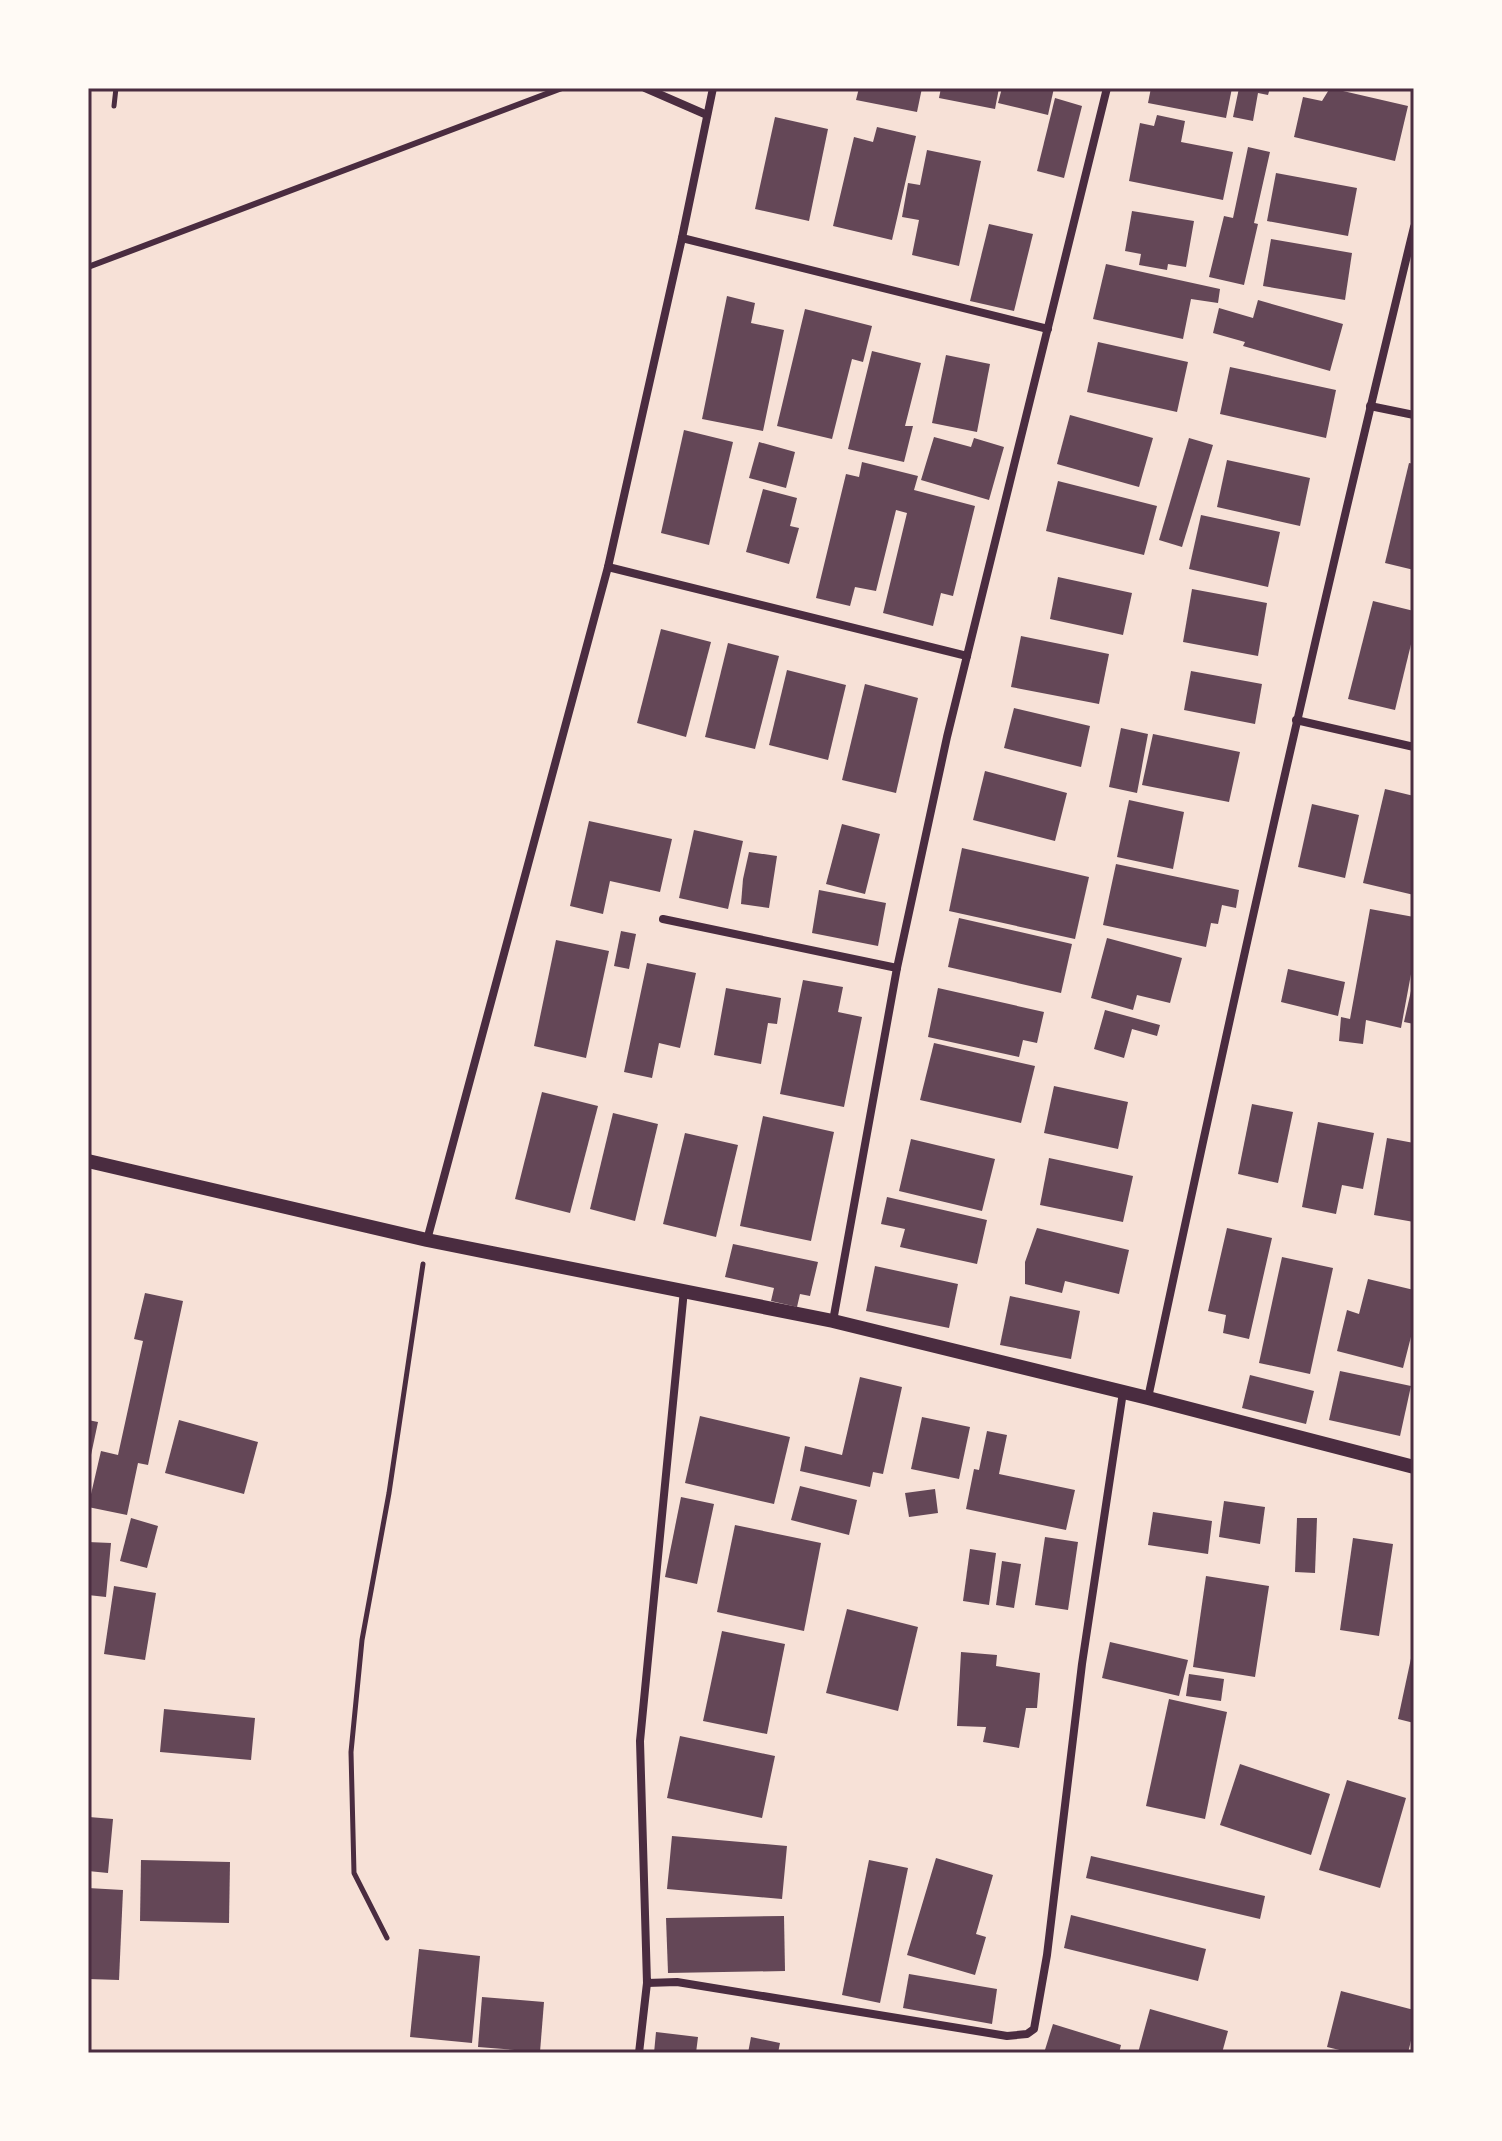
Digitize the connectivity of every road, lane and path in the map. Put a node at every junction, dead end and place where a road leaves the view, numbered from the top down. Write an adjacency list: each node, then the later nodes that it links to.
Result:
1 (116, 88): 6 (path)
2 (562, 88): 10 (lane)
3 (645, 88): 7 (street)
4 (713, 88): 7 (street)
5 (1107, 88): 11 (street)
6 (114, 106)
7 (707, 115): 9 (street)
8 (1414, 227): 12 (street)
9 (682, 238): 11 (street); 14 (street)
10 (88, 267)
11 (1048, 329): 15 (street)
12 (1370, 406): 13 (street); 16 (street)
13 (1414, 415)
14 (608, 567): 15 (street); 21 (street)
15 (967, 656): 19 (street)
16 (1296, 720): 17 (street); 25 (street)
17 (1414, 747)
18 (663, 919): 19 (street)
19 (897, 968): 23 (street)
20 (88, 1161): 21 (street)
21 (427, 1240): 22 (street); 27 (path)
22 (684, 1290): 23 (street); 28 (street)
23 (833, 1321): 24 (street)
24 (1123, 1392): 25 (street); 28 (street)
25 (1148, 1398): 26 (street)
26 (1414, 1467)
27 (387, 1938)
28 (647, 1983): 29 (street)
29 (639, 2053)

